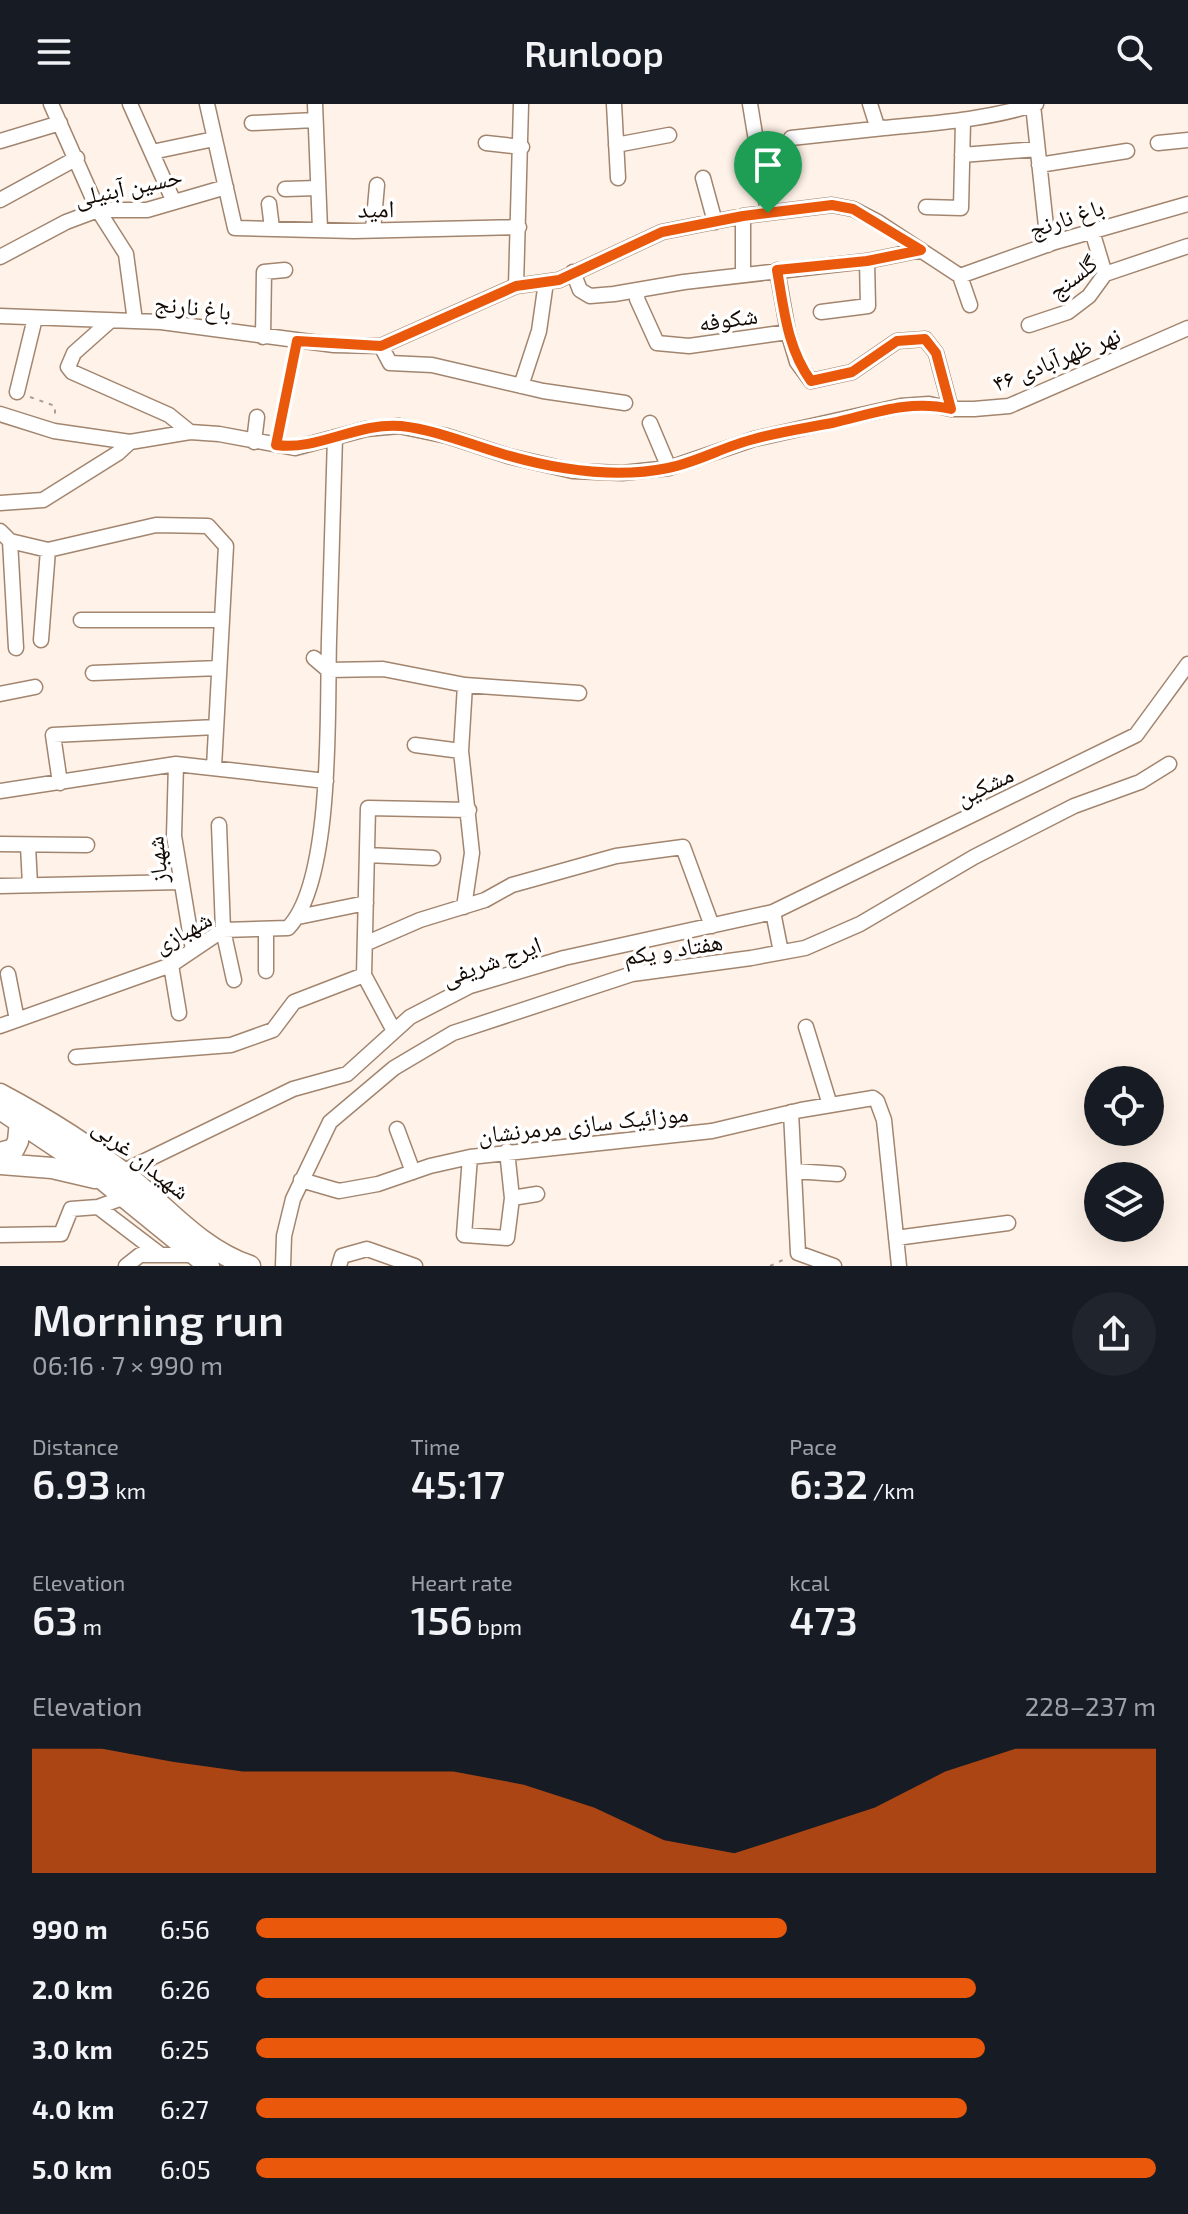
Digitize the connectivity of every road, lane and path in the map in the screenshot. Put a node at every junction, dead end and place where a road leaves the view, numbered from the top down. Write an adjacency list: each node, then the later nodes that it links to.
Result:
1 (51, 104): 13 (street)
2 (130, 104): 27 (street)
3 (207, 104): 18 (street)
4 (315, 104): 11 (street)
5 (521, 104): 24 (street)
6 (614, 104): 23 (street)
7 (750, 104): 43 (street)
8 (870, 104): 15 (street)
9 (1034, 104): 10 (street); 25 (street)
10 (980, 111): 12 (street)
11 (315, 120): 14 (street); 35 (street)
12 (963, 121): 15 (street); 28 (street)
13 (60, 123): 20 (street); 29 (street)
14 (252, 123)
15 (884, 128): 17 (street)
16 (669, 135): 23 (street)
17 (791, 138)
18 (214, 139): 27 (street); 34 (street)
19 (1188, 140): 22 (street)
20 (0, 141)
21 (486, 143): 24 (street)
22 (1158, 143)
23 (616, 145): 31 (street)
24 (522, 147): 46 (street)
25 (1037, 149): 28 (street); 30 (street)
26 (1127, 151): 30 (street)
27 (152, 152): 38 (street)
28 (962, 155): 41 (street)
29 (77, 158): 37 (street); 42 (street)
30 (1039, 165): 51 (street)
31 (618, 178)
32 (703, 178): 45 (street)
33 (377, 185): 49 (street)
34 (226, 187): 38 (street, حسین آبنیلی); 47 (street, امید)
35 (318, 188): 36 (street); 48 (street)
36 (285, 189)
37 (0, 200)
38 (173, 200): 42 (street, حسین آبنیلی)
39 (269, 204): 47 (street)
40 (1188, 204): 50 (street, باغ نارنج)
41 (926, 207)
42 (98, 210): 54 (street, حسین آبنیلی); 70 (street)
43 (768, 213): 44 (street, باغ نارنج); 53 (street, باغ نارنج)
44 (743, 216): 45 (street, باغ نارنج); 59 (street)
45 (715, 222): 58 (street, باغ نارنج)
46 (519, 227): 49 (street, امید); 63 (street)
47 (272, 228): 48 (street, امید)
48 (320, 229): 49 (street, امید)
49 (373, 230)
50 (1092, 231): 51 (street, باغ نارنج); 60 (street)
51 (1048, 245): 61 (street, باغ نارنج)
52 (1188, 246): 60 (street, گلسنج)
53 (921, 250): 55 (street, شکوفه); 61 (street, باغ نارنج)
54 (0, 257)
55 (867, 261): 57 (street, شکوفه); 66 (street)
56 (285, 270): 74 (street)
57 (777, 270): 59 (street, شکوفه); 73 (street)
58 (573, 272): 62 (street, باغ نارنج); 64 (street, شکوفه)
59 (743, 274): 64 (street, شکوفه)
60 (1105, 274): 71 (street, گلسنج)
61 (960, 276): 65 (street)
62 (546, 282): 63 (street, باغ نارنج); 77 (street)
63 (516, 286): 76 (street, باغ نارنج)
64 (638, 290): 73 (street, شکوفه)
65 (970, 305)
66 (821, 312)
67 (0, 316): 68 (street, باغ نارنج)
68 (35, 318): 69 (street, باغ نارنج); 78 (street)
69 (110, 321): 70 (street, باغ نارنج); 85 (street)
70 (135, 321): 74 (street, باغ نارنج)
71 (1029, 325)
72 (1188, 328): 80 (street, نهر ظهرآبادی ۴۶)
73 (788, 332): 80 (street, شکوفه)
74 (263, 337): 75 (street, باغ نارنج)
75 (297, 341): 76 (street, باغ نارنج); 89 (path)
76 (381, 346): 77 (street, باغ نارنج)
77 (521, 386): 79 (street, باغ نارنج)
78 (17, 392): 84 (path)
79 (625, 403)
80 (951, 409): 90 (street, نهر ظهرآبادی ۴۶)
81 (0, 414): 84 (street, نهر ظهرآبادی ۴۶)
82 (257, 417): 88 (street)
83 (650, 423): 90 (street)
84 (54, 431): 87 (street, نهر ظهرآبادی ۴۶)
85 (190, 432): 87 (street, نهر ظهرآبادی ۴۶); 88 (street, نهر ظهرآبادی ۴۶)
86 (335, 437): 89 (street, نهر ظهرآبادی ۴۶); 90 (street, نهر ظهرآبادی ۴۶); 101 (street)
87 (130, 442): 91 (street)
88 (254, 442): 89 (street, نهر ظهرآبادی ۴۶)
89 (276, 445)
90 (669, 468)
91 (0, 503)
92 (3, 540): 93 (street); 97 (street)
93 (48, 550): 95 (street); 96 (street)
94 (81, 620): 95 (street)
95 (222, 620): 100 (street)
96 (41, 640)
97 (16, 648)
98 (314, 658): 101 (street)
99 (1188, 664): 128 (street, مشکین)
100 (219, 668): 102 (street); 107 (street)
101 (328, 670): 103 (street); 113 (street)
102 (93, 673)
103 (465, 685): 105 (street); 109 (street)
104 (35, 687): 106 (street)
105 (579, 693)
106 (0, 694)
107 (216, 727): 112 (street); 114 (street)
108 (415, 745): 109 (street)
109 (461, 751): 116 (street)
110 (176, 764): 112 (street); 114 (street); 123 (street, شهباز)
111 (1169, 764): 135 (street, هفتاد و یکم)
112 (214, 767): 113 (street)
113 (326, 781): 129 (street)
114 (60, 783): 115 (street)
115 (0, 791)
116 (469, 810): 121 (street); 127 (street)
117 (219, 825): 132 (street)
118 (0, 844): 120 (street)
119 (87, 845): 120 (street)
120 (28, 846): 124 (street)
121 (367, 855): 122 (street); 126 (street)
122 (433, 858)
123 (180, 882): 124 (street); 134 (street, شهباز)
124 (30, 885): 125 (street)
125 (0, 886)
126 (366, 903): 129 (street, شهبازی); 133 (street)
127 (464, 907): 130 (street); 133 (street)
128 (773, 912): 130 (street, ایرج شریفی); 135 (street)
129 (298, 917): 131 (street, شهبازی)
130 (712, 926): 145 (street, ایرج شریفی)
131 (266, 929): 132 (street, شهبازی); 137 (street)
132 (223, 930): 134 (street, شهبازی); 140 (street)
133 (367, 943): 139 (street)
134 (193, 950): 136 (street, شهبازی)
135 (781, 952): 161 (street, هفتاد و یکم)
136 (171, 965): 141 (street); 142 (street, شهبازی)
137 (266, 971)
138 (8, 974): 142 (street)
139 (364, 975): 145 (street); 146 (street)
140 (234, 980)
141 (179, 1013)
142 (17, 1020): 143 (street, شهبازی)
143 (0, 1026)
144 (806, 1027): 148 (street)
145 (394, 1031): 160 (street, ایرج شریفی)
146 (76, 1057)
147 (0, 1094): 160 (main road, شهیدان غربی)
148 (830, 1105): 150 (street, موزائیک سازی مرمرنشان); 168 (street, موزائیک سازی مرمرنشان)
149 (0, 1109): 151 (main road, شهیدان غربی)
150 (791, 1112): 153 (street, موزائیک سازی مرمرنشان); 157 (street)
151 (20, 1121): 154 (main road); 160 (main road, شهیدان غربی)
152 (397, 1129): 158 (street)
153 (507, 1151): 155 (street, موزائیک سازی مرمرنشان); 164 (street)
154 (0, 1153)
155 (470, 1157): 158 (street, موزائیک سازی مرمرنشان); 164 (street)
156 (0, 1164): 160 (main road)
157 (794, 1171): 159 (street); 169 (street)
158 (413, 1172): 161 (street, موزائیک سازی مرمرنشان)
159 (838, 1174)
160 (113, 1176): 163 (main road, شهیدان غربی); 173 (main road, شهیدان غربی)
161 (301, 1180): 174 (street, هفتاد و یکم)
162 (537, 1194): 164 (street)
163 (125, 1197): 165 (street); 171 (main road, شهیدان غربی)
164 (512, 1198)
165 (98, 1207): 167 (street); 170 (street)
166 (1008, 1223): 168 (street)
167 (0, 1235)
168 (896, 1238): 179 (street)
169 (798, 1253): 177 (path); 178 (street)
170 (161, 1255): 171 (street); 172 (street)
171 (201, 1262)
172 (126, 1266)
173 (250, 1266)
174 (283, 1266)
175 (339, 1266): 176 (street)
176 (415, 1266)
177 (770, 1266)
178 (834, 1266)
179 (899, 1266)

